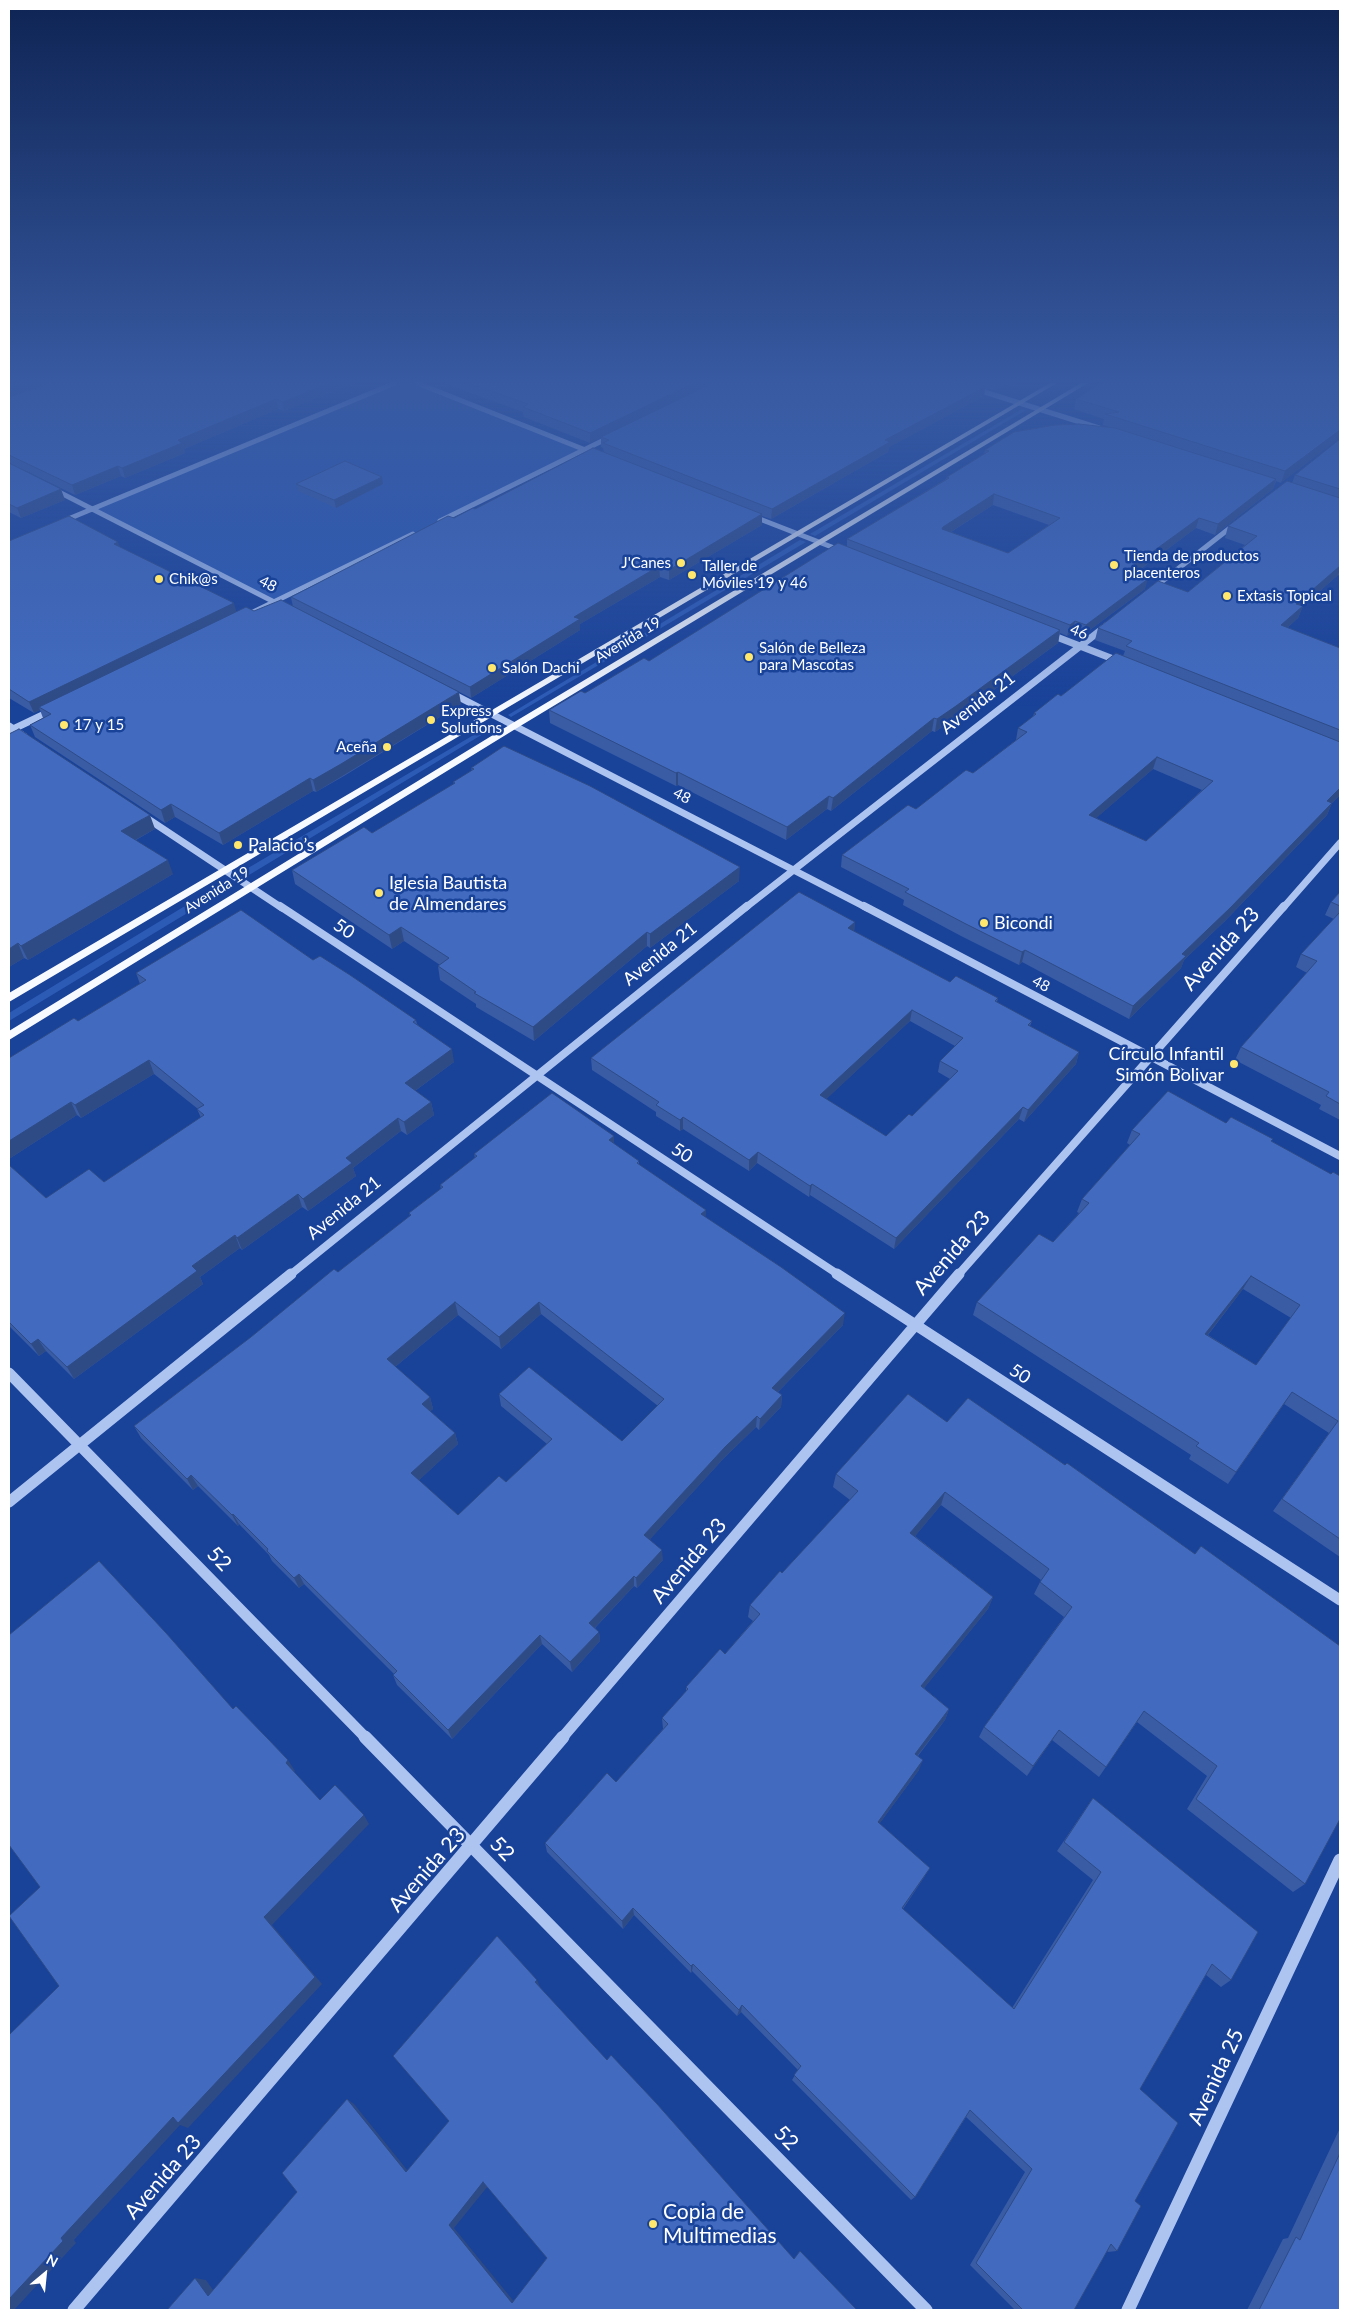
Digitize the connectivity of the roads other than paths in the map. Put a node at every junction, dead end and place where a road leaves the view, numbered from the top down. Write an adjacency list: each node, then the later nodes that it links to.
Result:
1 (58, 491): 6 (street, 48)
2 (133, 491): 6 (street)
3 (501, 491): 9 (street)
4 (868, 491): 12 (main road, Avenida 19)
5 (904, 491): 13 (main road, Avenida 19)
6 (92, 508): 10 (street); 16 (street, 48)
7 (750, 515): 12 (street)
8 (1243, 518): 15 (street)
9 (437, 522)
10 (50, 526)
11 (420, 530): 16 (street)
12 (796, 533): 13 (street); 25 (main road, Avenida 19)
13 (820, 542): 14 (street); 26 (main road, Avenida 19)
14 (848, 554)
15 (1142, 597)
16 (274, 602): 17 (street, 48); 18 (street)
17 (291, 611)
18 (238, 620)
19 (1111, 622): 21 (street, Avenida 21)
20 (1042, 631): 21 (street, 46)
21 (1080, 646): 22 (street, 46); 31 (street, Avenida 21)
22 (1125, 664)
23 (439, 687): 25 (street, 48)
24 (58, 707): 27 (street)
25 (491, 714): 26 (street, 48); 32 (main road, Avenida 19)
26 (514, 726): 31 (street, 48); 33 (main road, Avenida 19)
27 (10, 729): 28 (street)
28 (30, 740)
29 (135, 810): 32 (street, 50)
30 (1340, 843): 36 (street, Avenida 23)
31 (793, 869): 36 (street, 48); 37 (street, Avenida 21)
32 (225, 870): 33 (street, 50); 34 (main road, Avenida 19)
33 (251, 887): 35 (main road, Avenida 19); 37 (street, 50)
34 (9, 998)
35 (9, 1036)
36 (1151, 1056): 38 (street, 48); 39 (street, Avenida 23)
37 (536, 1076): 39 (street, 50); 41 (street, Avenida 21)
38 (1340, 1156)
39 (914, 1325): 43 (street, 50); 44 (street, Avenida 23)
40 (9, 1372): 41 (street, 52)
41 (79, 1444): 42 (street, Avenida 21); 44 (street, 52)
42 (9, 1502)
43 (1340, 1600)
44 (472, 1846): 46 (street, Avenida 23); 47 (street, 52)
45 (1340, 1860): 48 (street, Avenida 25)
46 (74, 2310)
47 (926, 2310)
48 (1128, 2310)

